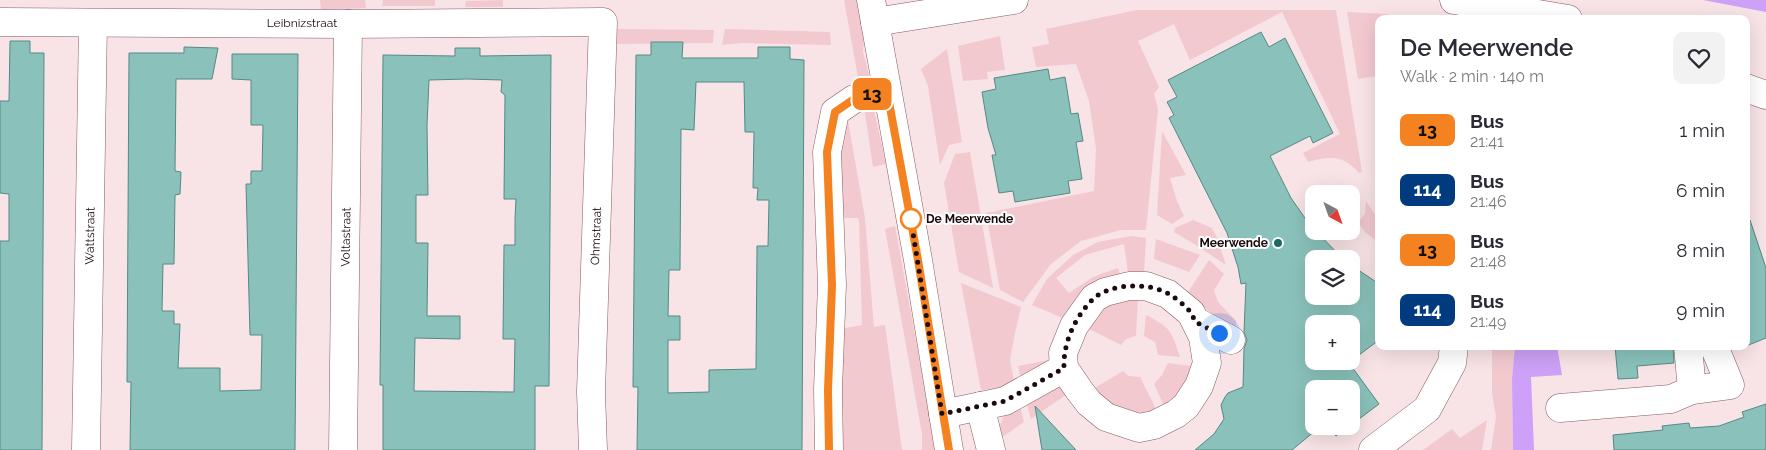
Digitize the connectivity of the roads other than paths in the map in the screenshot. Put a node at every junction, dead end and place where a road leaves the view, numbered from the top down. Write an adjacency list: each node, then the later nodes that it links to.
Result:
1 (1014, 0): 3 (street)
2 (1454, 0): 5 (street)
3 (873, 11): 11 (street)
4 (207, 12): 7 (street, Leibnizstraat); 9 (street, Leibnizstraat)
5 (1544, 15)
6 (0, 22): 7 (street, Leibnizstraat)
7 (93, 22): 23 (street, Wattstraat)
8 (603, 22): 9 (street, Leibnizstraat); 25 (street, Ohmstraat)
9 (348, 24): 24 (street, Voltastraat)
10 (1750, 90): 12 (street)
11 (887, 91): 22 (street); 26 (street)
12 (1766, 96)
13 (1195, 321): 14 (street); 18 (street); 18 (street)
14 (1231, 340)
15 (1454, 350): 29 (street)
16 (1688, 350): 19 (street)
17 (1716, 350): 19 (street)
18 (1064, 368): 20 (street)
19 (1692, 390): 21 (street)
20 (980, 406): 22 (street); 28 (street)
21 (1560, 408)
22 (942, 414): 27 (street)
23 (86, 450)
24 (343, 450)
25 (593, 450)
26 (829, 450)
27 (949, 450)
28 (991, 450)
29 (1373, 450)

